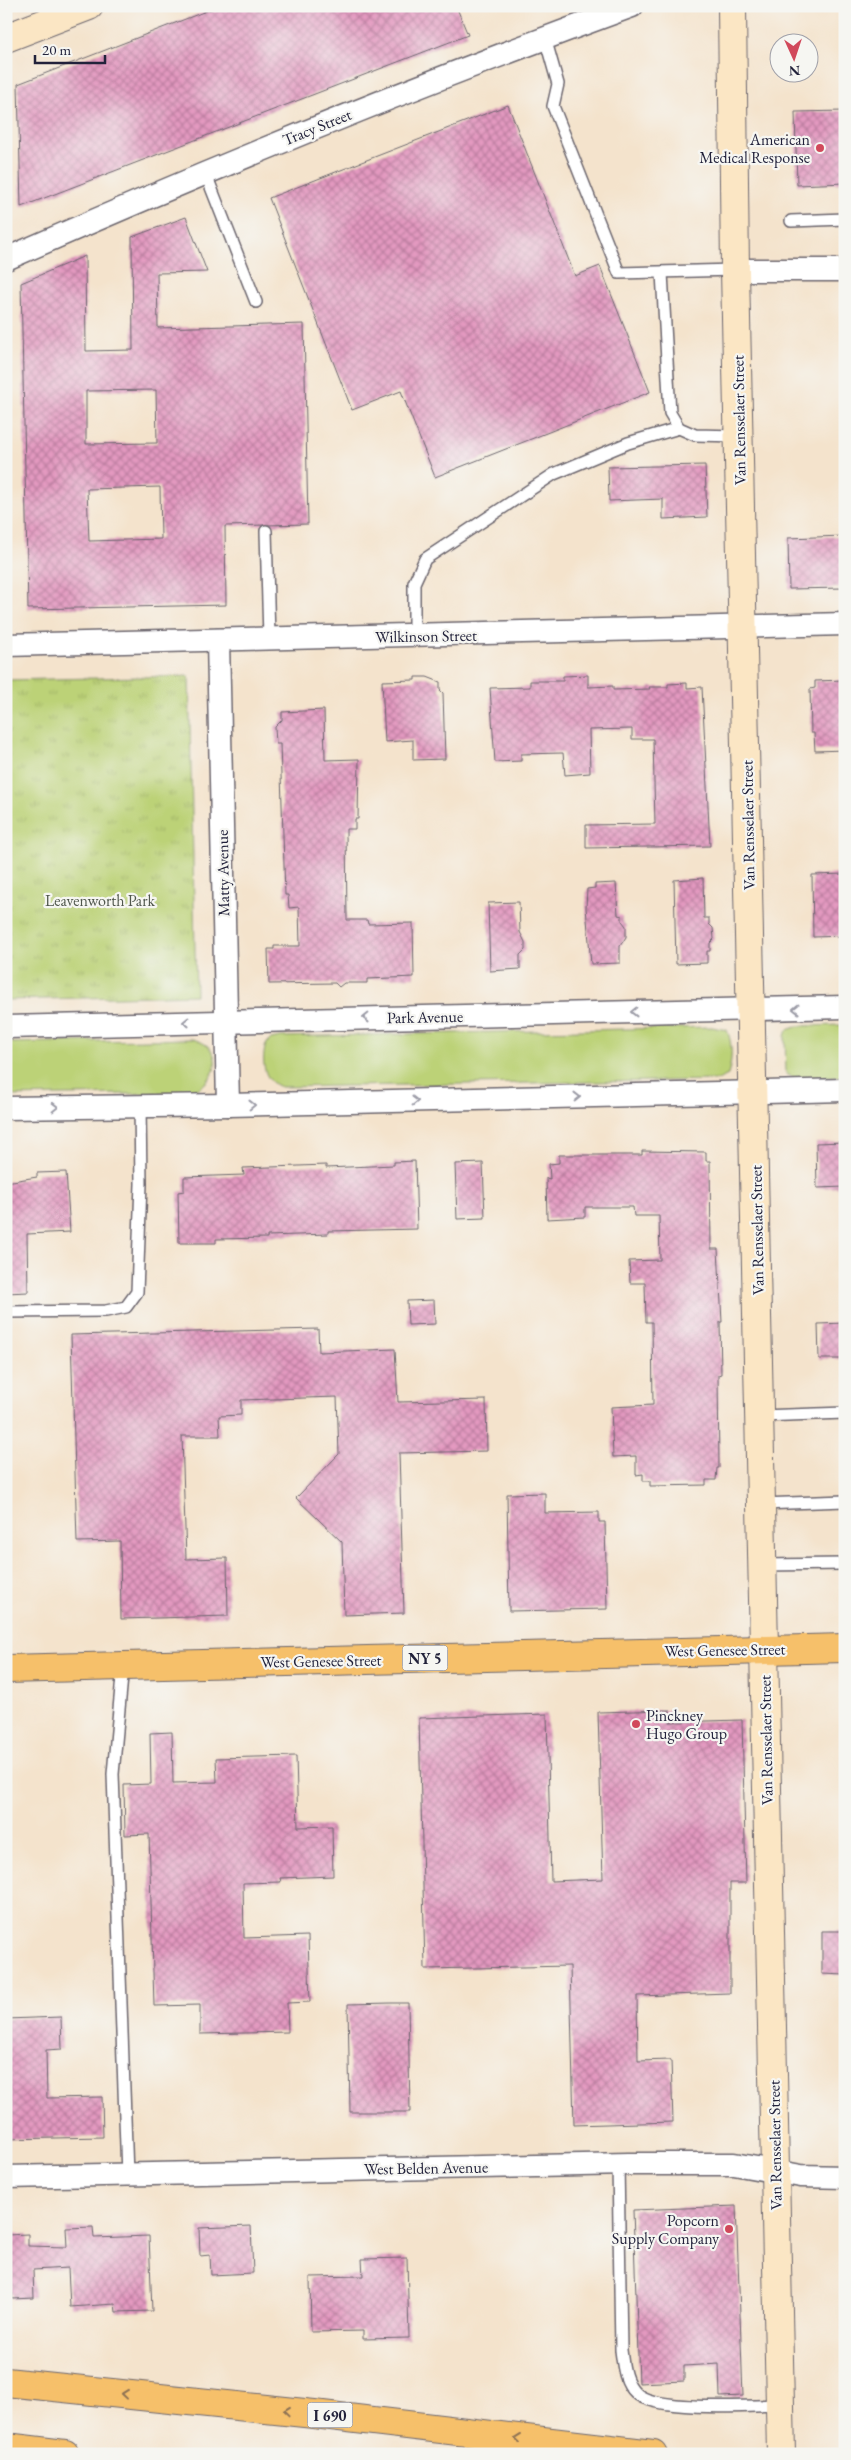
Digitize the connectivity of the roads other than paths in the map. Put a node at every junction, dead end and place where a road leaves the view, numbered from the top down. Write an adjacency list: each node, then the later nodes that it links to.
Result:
1 (89, 6): 4 (street)
2 (632, 6): 5 (street, Tracy Street)
3 (732, 6): 10 (street, Van Rensselaer Street)
4 (6, 38)
5 (545, 38): 6 (street, Tracy Street); 12 (lane)
6 (205, 172): 9 (street, Tracy Street); 13 (lane)
7 (845, 219): 8 (lane)
8 (791, 220)
9 (6, 259)
10 (735, 270): 11 (street); 12 (lane); 15 (street, Van Rensselaer Street)
11 (845, 270)
12 (662, 273): 14 (lane)
13 (256, 302)
14 (679, 428): 15 (lane); 19 (lane)
15 (739, 436): 18 (street, Van Rensselaer Street)
16 (266, 531): 20 (lane)
17 (845, 624): 18 (street, Wilkinson Street)
18 (743, 626): 19 (street, Wilkinson Street); 24 (street, Van Rensselaer Street)
19 (414, 636): 20 (street, Wilkinson Street)
20 (269, 638): 21 (street, Wilkinson Street)
21 (218, 640): 22 (street, Wilkinson Street); 25 (street, Matty Avenue)
22 (6, 645)
23 (845, 1008): 24 (street, Park Avenue, one-way to 24)
24 (752, 1010): 25 (street, Park Avenue, one-way to 25); 28 (street, Van Rensselaer Street)
25 (226, 1021): 26 (street, Park Avenue, one-way to 26); 30 (street, Matty Avenue)
26 (6, 1027)
27 (845, 1090): 28 (street)
28 (754, 1092): 30 (street, one-way to 28); 34 (street, Van Rensselaer Street)
29 (140, 1105): 30 (street); 31 (street, one-way to 29); 32 (lane)
30 (228, 1106)
31 (6, 1108)
32 (6, 1312)
33 (845, 1413): 34 (lane)
34 (760, 1416): 36 (street, Van Rensselaer Street)
35 (845, 1502): 36 (lane)
36 (761, 1504): 38 (street, Van Rensselaer Street)
37 (845, 1564): 38 (lane)
38 (762, 1565): 40 (street, Van Rensselaer Street)
39 (845, 1648): 40 (main road, West Genesee Street / NY 5)
40 (764, 1649): 41 (main road, West Genesee Street / NY 5); 44 (street, Van Rensselaer Street)
41 (123, 1666): 42 (main road, West Genesee Street / NY 5); 45 (lane)
42 (6, 1669)
43 (618, 2164): 44 (street, West Belden Avenue); 45 (street, West Belden Avenue); 49 (lane)
44 (775, 2172): 47 (street, West Belden Avenue); 49 (street, Van Rensselaer Street)
45 (127, 2175): 46 (street, West Belden Avenue)
46 (6, 2177)
47 (845, 2177)
48 (6, 2382): 52 (main road, I 690, one-way to 48)
49 (780, 2405): 53 (street, Van Rensselaer Street)
50 (6, 2447): 51 (main road)
51 (65, 2454)
52 (653, 2454)
53 (781, 2454)

